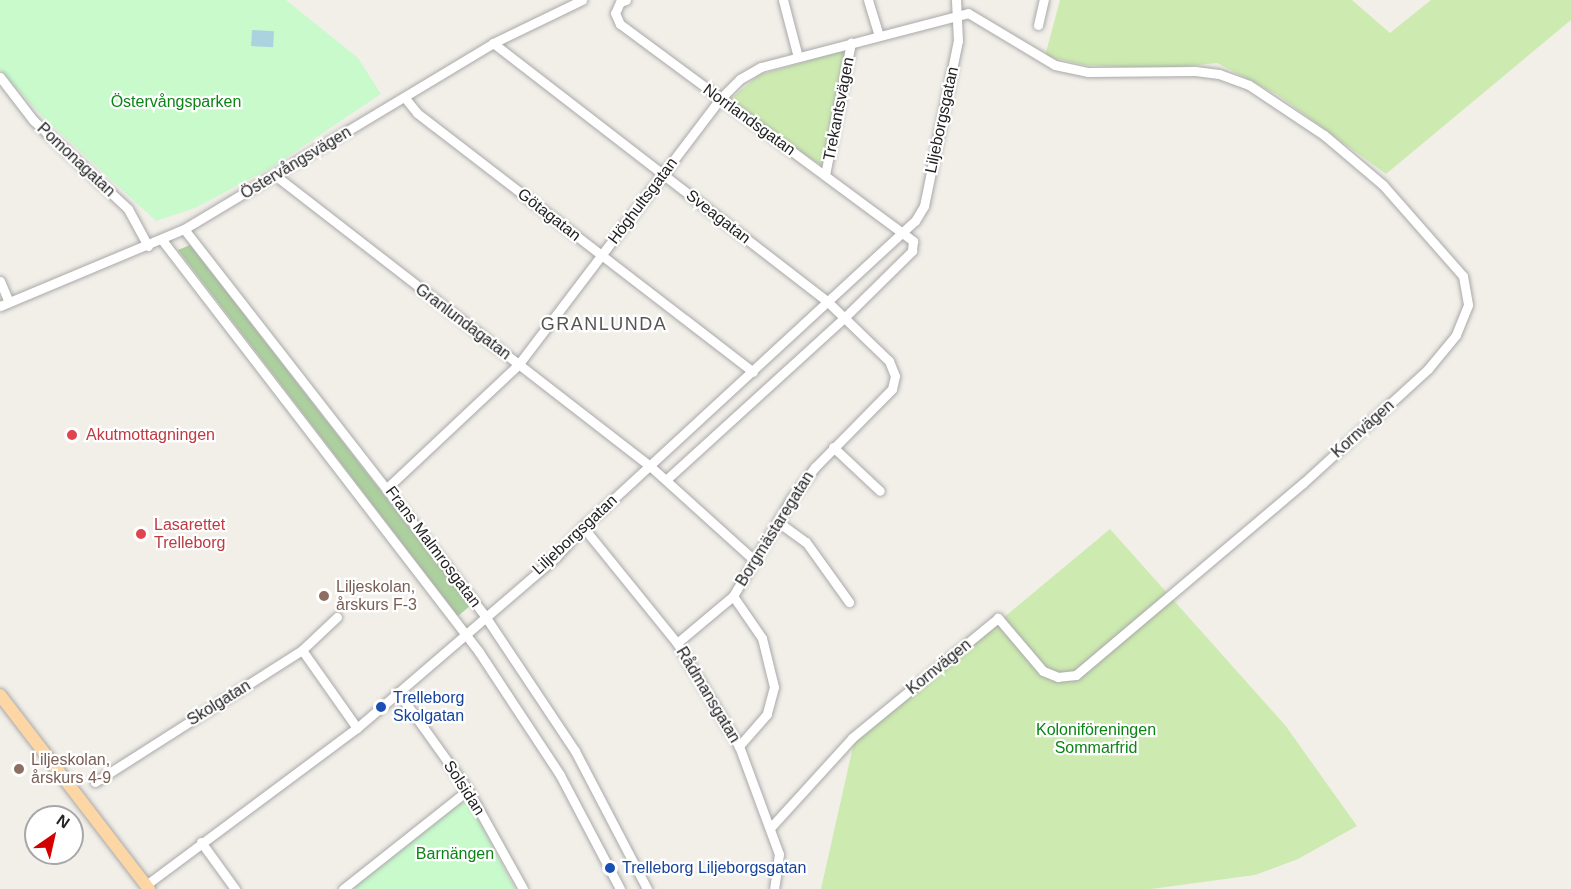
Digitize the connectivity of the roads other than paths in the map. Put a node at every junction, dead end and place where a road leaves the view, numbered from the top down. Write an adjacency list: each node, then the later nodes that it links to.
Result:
1 (582, 0): 11 (street, Östervångsvägen)
2 (626, 0): 15 (street, Norrlandsgatan)
3 (783, 0): 12 (street)
4 (868, 0): 9 (street)
5 (956, 0): 7 (street, Liljeborgsgatan)
6 (1044, 0): 8 (street)
7 (958, 15): 9 (street, Höghultsgatan); 20 (street, Liljeborgsgatan); 51 (street, Kornvägen)
8 (1038, 25)
9 (879, 35): 10 (street, Höghultsgatan)
10 (851, 43): 12 (street, Höghultsgatan); 17 (street, Trekantsvägen)
11 (493, 44): 14 (street, Östervångsvägen); 16 (street, Sveagatan)
12 (798, 57): 15 (street, Höghultsgatan)
13 (0, 77): 22 (street, Pomonagatan)
14 (405, 98): 18 (street, Östervångsvägen); 23 (street, Götagatan)
15 (719, 100): 16 (street, Höghultsgatan); 17 (street, Norrlandsgatan)
16 (663, 174): 23 (street, Höghultsgatan); 25 (street, Sveagatan)
17 (825, 175): 20 (street, Norrlandsgatan)
18 (276, 176): 19 (street, Östervångsvägen); 28 (street, Granlundagatan)
19 (184, 229): 21 (street, Östervångsvägen); 33 (street, Frans Malmrosgatan)
20 (903, 233): 25 (street, Liljeborgsgatan); 27 (street)
21 (162, 240): 22 (street, Östervångsvägen); 42 (street, Frans Malmrosgatan)
22 (148, 246): 26 (street, Östervångsvägen)
23 (601, 255): 28 (street, Höghultsgatan); 29 (street, Götagatan)
24 (0, 281): 26 (street)
25 (829, 303): 27 (street, Borgmästaregatan); 29 (street, Liljeborgsgatan)
26 (4, 304)
27 (845, 317): 30 (street, Borgmästaregatan); 32 (street)
28 (518, 365): 31 (street, Granlundagatan); 33 (street, Höghultsgatan)
29 (753, 372): 31 (street, Liljeborgsgatan)
30 (833, 447): 34 (street); 35 (street, Borgmästaregatan)
31 (651, 467): 32 (street, Granlundagatan); 36 (street, Liljeborgsgatan)
32 (666, 480): 37 (street, Granlundagatan)
33 (388, 487): 40 (street, Frans Malmrosgatan)
34 (880, 491)
35 (778, 522): 37 (street, Borgmästaregatan); 39 (street)
36 (583, 527): 40 (street, Liljeborgsgatan); 43 (street, Rådmansgatan)
37 (754, 560): 38 (street, Borgmästaregatan)
38 (733, 596): 43 (street, Borgmästaregatan); 48 (street)
39 (849, 602)
40 (485, 616): 42 (street, Liljeborgsgatan); 58 (street, Frans Malmrosgatan)
41 (337, 618): 44 (street, Skolgatan)
42 (465, 634): 45 (street, Liljeborgsgatan); 57 (street, Frans Malmrosgatan)
43 (677, 643): 48 (street, Rådmansgatan)
44 (302, 650): 47 (street); 49 (street, Skolgatan)
45 (398, 692): 47 (street, Liljeborgsgatan); 50 (street, Solsidan)
46 (0, 695): 53 (main road)
47 (357, 728): 52 (street, Liljeborgsgatan)
48 (739, 746): 51 (street, Rådmansgatan)
49 (95, 782)
50 (468, 790): 55 (street); 56 (street, Solsidan)
51 (770, 828): 59 (street, Rådmansgatan)
52 (201, 842): 53 (street, Liljeborgsgatan); 54 (street)
53 (147, 887)
54 (236, 889)
55 (343, 889)
56 (523, 889)
57 (620, 889)
58 (647, 889)
59 (774, 889)

